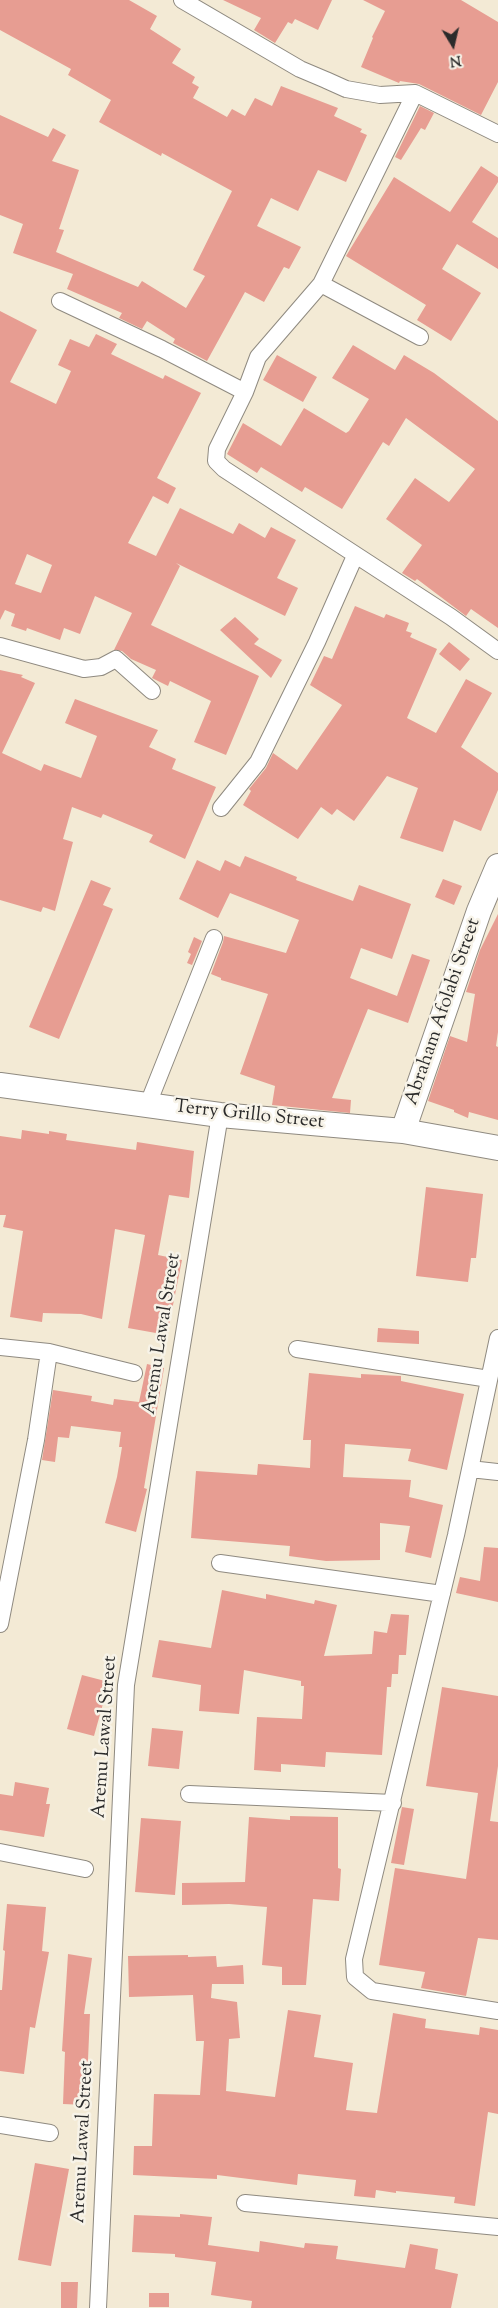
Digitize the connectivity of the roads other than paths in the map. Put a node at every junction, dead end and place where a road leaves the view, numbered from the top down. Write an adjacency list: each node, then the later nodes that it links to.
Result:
1 (182, 0): 2 (street)
2 (415, 93): 3 (street); 4 (street)
3 (498, 134)
4 (321, 284): 6 (street); 7 (street)
5 (60, 301): 7 (street)
6 (420, 337)
7 (245, 392): 8 (street)
8 (355, 556): 10 (street); 12 (street)
9 (0, 646): 11 (street)
10 (498, 651)
11 (152, 691)
12 (221, 808)
13 (498, 866): 18 (street, Abraham Afolabi Street)
14 (214, 938): 16 (street)
15 (0, 1085): 16 (street, Terry Grillo Street)
16 (148, 1104): 17 (street, Terry Grillo Street)
17 (220, 1115): 18 (street, Terry Grillo Street); 41 (street, Aremu Lawal Street)
18 (402, 1131): 19 (street, Terry Grillo Street)
19 (498, 1148)
20 (498, 1338): 25 (street)
21 (0, 1346): 23 (street)
22 (297, 1349): 25 (street)
23 (49, 1352): 24 (street); 28 (street)
24 (134, 1373)
25 (489, 1380): 26 (street)
26 (470, 1470): 27 (street); 30 (street)
27 (498, 1472)
28 (7, 1553): 31 (street)
29 (220, 1563): 30 (street)
30 (442, 1594): 33 (street)
31 (0, 1624)
32 (189, 1794): 33 (street)
33 (393, 1803): 36 (street)
34 (0, 1852): 35 (street)
35 (85, 1869)
36 (498, 2011)
37 (0, 2125): 38 (street)
38 (50, 2133)
39 (245, 2204): 40 (street)
40 (498, 2227)
41 (98, 2308)

